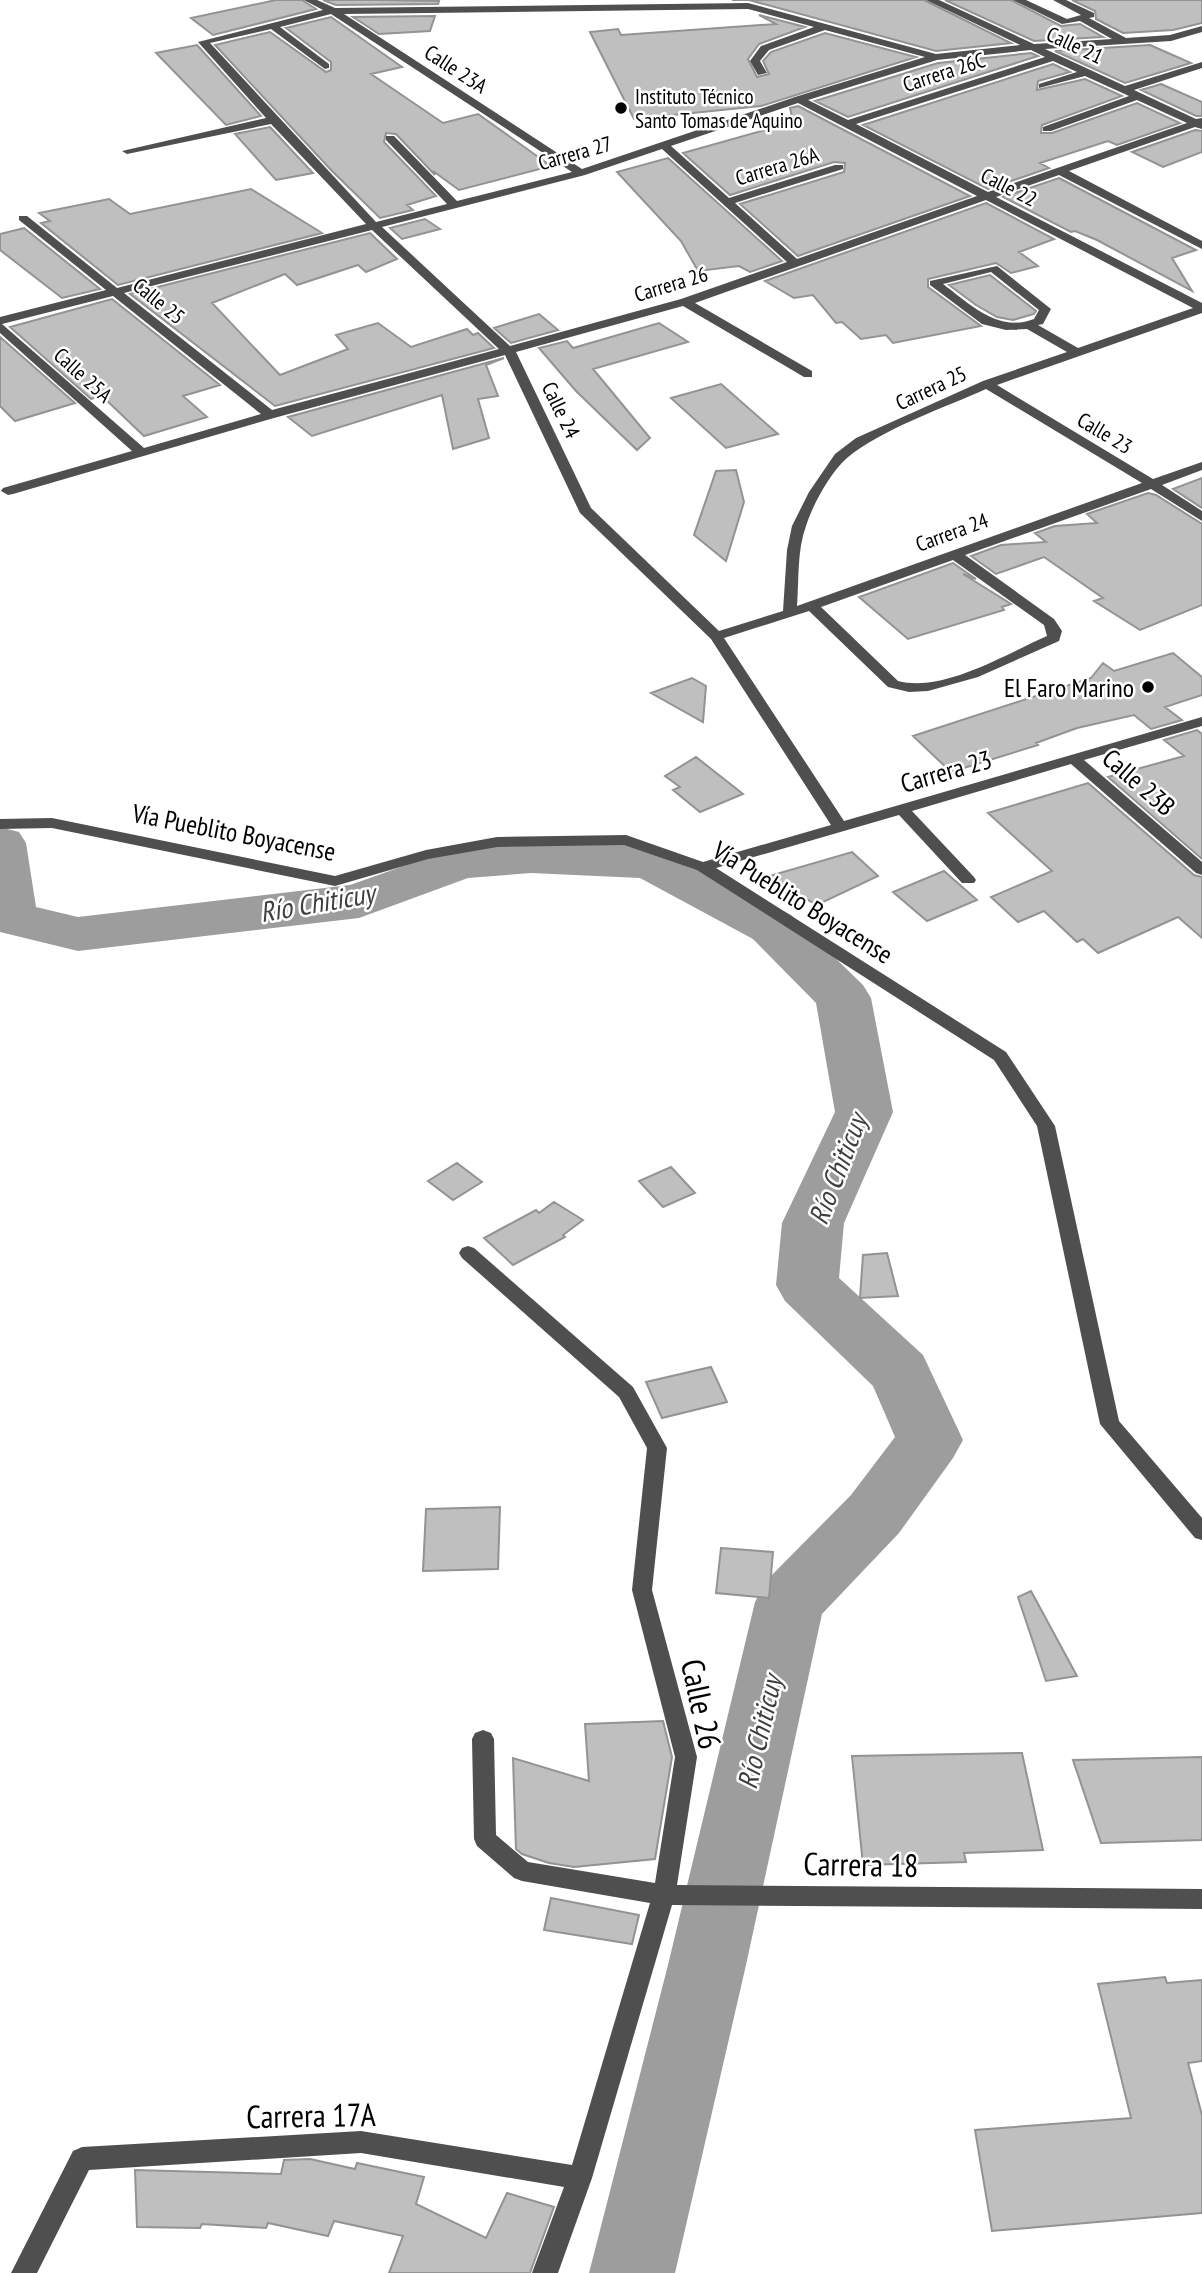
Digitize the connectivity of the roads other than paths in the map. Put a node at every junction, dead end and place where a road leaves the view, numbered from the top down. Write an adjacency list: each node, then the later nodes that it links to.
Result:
1 (309, 0): 10 (street, Calle 23A)
2 (348, 0): 10 (street)
3 (768, 0): 9 (street)
4 (931, 0): 16 (street, Calle 21)
5 (1018, 0): 11 (street)
6 (1058, 0): 11 (street)
7 (499, 4): 8 (street); 10 (street)
8 (536, 4): 9 (street)
9 (748, 6): 13 (street)
10 (328, 9): 12 (street); 36 (street, Calle 23A)
11 (1085, 17): 15 (street)
12 (272, 25): 20 (street); 27 (street, Calle 24)
13 (821, 28): 17 (street); 22 (street)
14 (1202, 29): 15 (street, Carrera 27)
15 (1124, 41): 16 (street, Carrera 27)
16 (1032, 47): 17 (street, Carrera 27); 18 (street, Calle 21)
17 (936, 57): 26 (street, Carrera 27)
18 (1054, 57): 21 (street, Calle 21); 29 (street, Carrera 26C)
19 (1202, 65): 24 (street)
20 (325, 66)
21 (1086, 72): 23 (street); 24 (street, Calle 21)
22 (762, 73)
23 (1043, 86)
24 (1125, 90): 25 (street, Calle 21)
25 (1138, 96): 28 (street, Calle 21); 30 (street)
26 (799, 99): 29 (street, Calle 22); 32 (street, Carrera 27)
27 (273, 120): 33 (street); 41 (street, Calle 24)
28 (1200, 123): 35 (street, Carrera 26)
29 (846, 124): 37 (street, Calle 22)
30 (1047, 130)
31 (390, 138): 39 (street)
32 (665, 146): 36 (street, Carrera 27); 38 (street)
33 (127, 151)
34 (839, 167): 38 (street, Carrera 26A)
35 (1060, 171): 37 (street, Carrera 26); 42 (street)
36 (581, 173): 39 (street, Carrera 27)
37 (987, 197): 43 (street, Carrera 26); 46 (street, Calle 22)
38 (727, 202): 43 (street)
39 (456, 205): 41 (street, Carrera 27)
40 (23, 218): 44 (street, Calle 25)
41 (373, 225): 44 (street, Carrera 27); 50 (street, Calle 24)
42 (1202, 246)
43 (796, 264): 45 (street, Carrera 26)
44 (116, 291): 47 (street, Carrera 27); 54 (street, Calle 25)
45 (685, 302): 50 (street, Carrera 26); 52 (street)
46 (1202, 309): 51 (street, Carrera 25)
47 (0, 321)
48 (1029, 325): 48 (street); 51 (street)
49 (0, 327): 55 (street, Calle 25A)
50 (509, 351): 54 (street, Carrera 26); 63 (street, Calle 24)
51 (1077, 353): 53 (street, Carrera 25)
52 (808, 373)
53 (987, 384): 57 (street, Calle 23); 62 (street, Carrera 25)
54 (270, 415): 55 (street, Carrera 26)
55 (141, 452): 58 (street, Carrera 26)
56 (1202, 466): 57 (street, Carrera 24)
57 (1151, 483): 59 (street, Calle 23); 60 (street, Carrera 24)
58 (8, 491)
59 (1202, 517)
60 (954, 554): 61 (street, Carrera 24); 61 (street)
61 (811, 606): 62 (street, Carrera 24)
62 (790, 613): 63 (street, Carrera 24)
63 (716, 636): 68 (street, Calle 24)
64 (1202, 721): 65 (street, Carrera 23)
65 (1074, 758): 66 (street, Carrera 23); 70 (street, Calle 23B)
66 (902, 809): 68 (street, Carrera 23); 71 (street)
67 (7, 824): 69 (street, Vía Pueblito Boyacense)
68 (840, 827): 69 (street, Carrera 23)
69 (703, 867): 73 (street, Vía Pueblito Boyacense)
70 (1202, 870)
71 (968, 880)
72 (468, 1253): 75 (street, Calle 26)
73 (1202, 1532)
74 (483, 1739): 75 (street, Carrera 18)
75 (664, 1895): 76 (street, Carrera 18); 77 (street, Calle 26)
76 (1202, 1899)
77 (580, 2178): 78 (street, Carrera 17A); 79 (street, Calle 26)
78 (23, 2273)
79 (545, 2273)

